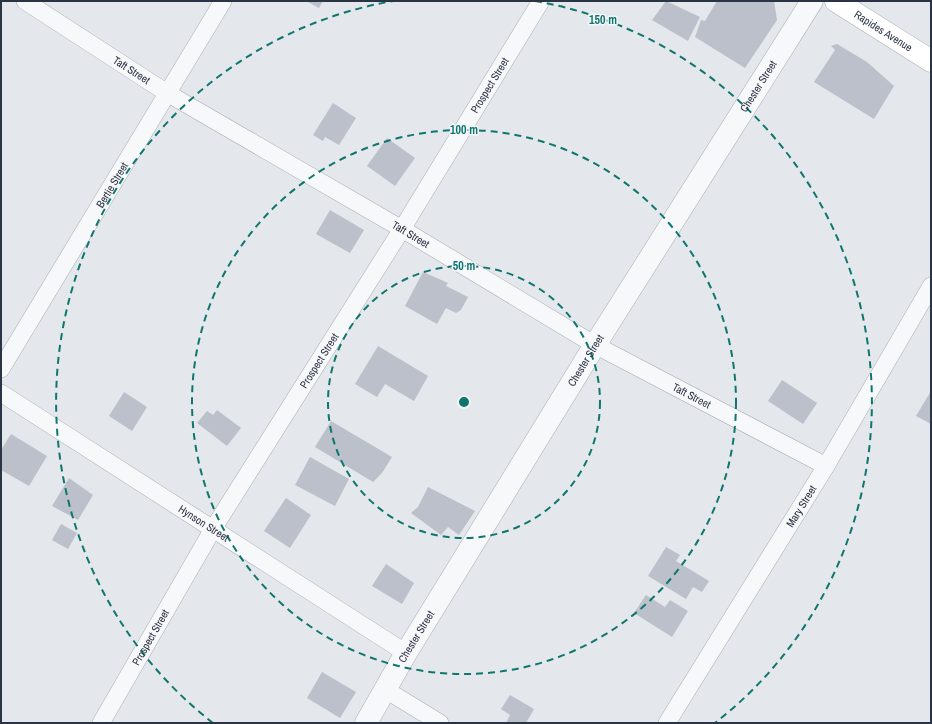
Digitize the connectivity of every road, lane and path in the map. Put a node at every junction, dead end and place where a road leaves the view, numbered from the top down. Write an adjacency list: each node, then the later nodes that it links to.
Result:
1 (26, 1): 7 (street, Taft Street)
2 (223, 1): 7 (street, Bertie Street)
3 (541, 1): 8 (street, Prospect Street)
4 (812, 1): 10 (street, Chester Street)
5 (836, 1): 6 (main road, Rapides Avenue)
6 (931, 61)
7 (167, 93): 8 (street, Taft Street); 11 (street, Bertie Street)
8 (402, 229): 10 (street, Taft Street); 14 (street, Prospect Street)
9 (931, 286): 13 (street, Mary Street)
10 (595, 345): 13 (street, Taft Street); 15 (street, Chester Street)
11 (1, 369)
12 (1, 394): 14 (street, Hynson Street)
13 (826, 466): 20 (street, Mary Street)
14 (213, 529): 15 (street, Hynson Street); 17 (street, Prospect Street)
15 (406, 653): 16 (street, Chester Street)
16 (386, 690): 18 (street, Chester Street); 19 (street)
17 (101, 723)
18 (366, 723)
19 (440, 723)
20 (668, 723)

